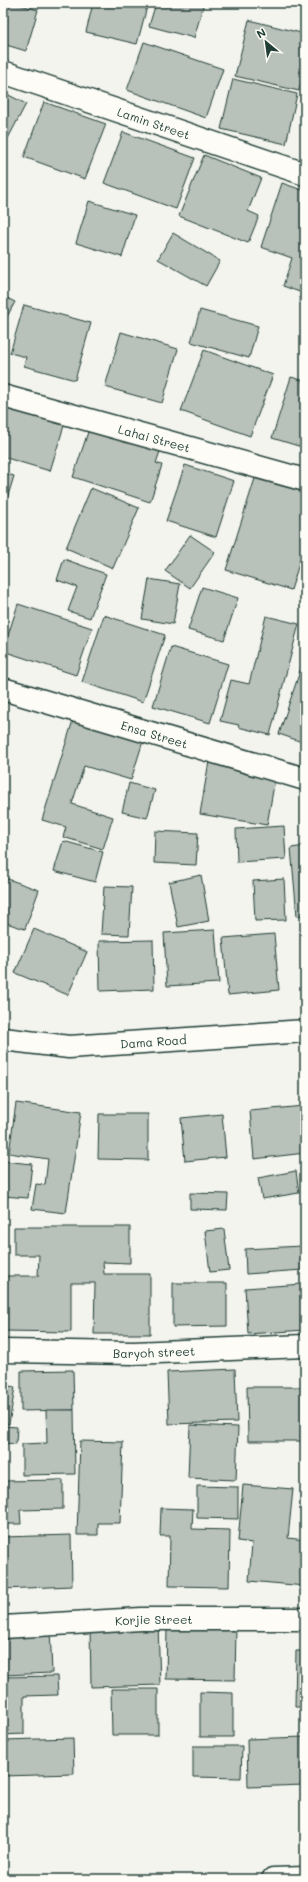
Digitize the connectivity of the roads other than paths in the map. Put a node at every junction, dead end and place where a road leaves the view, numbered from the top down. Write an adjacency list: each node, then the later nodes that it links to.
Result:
1 (3, 72): 2 (main road, Lamin Street)
2 (305, 174)
3 (3, 396): 4 (main road, Lahai Street)
4 (305, 480)
5 (3, 688): 6 (main road, Ensa Street)
6 (305, 779)
7 (305, 1031): 8 (main road, Dama Road)
8 (3, 1039)
9 (305, 1346): 10 (main road, Baryoh street)
10 (3, 1351)
11 (305, 1618): 12 (main road, Korjie Street)
12 (3, 1627)
13 (305, 1878): 14 (main road)
14 (273, 1879)

